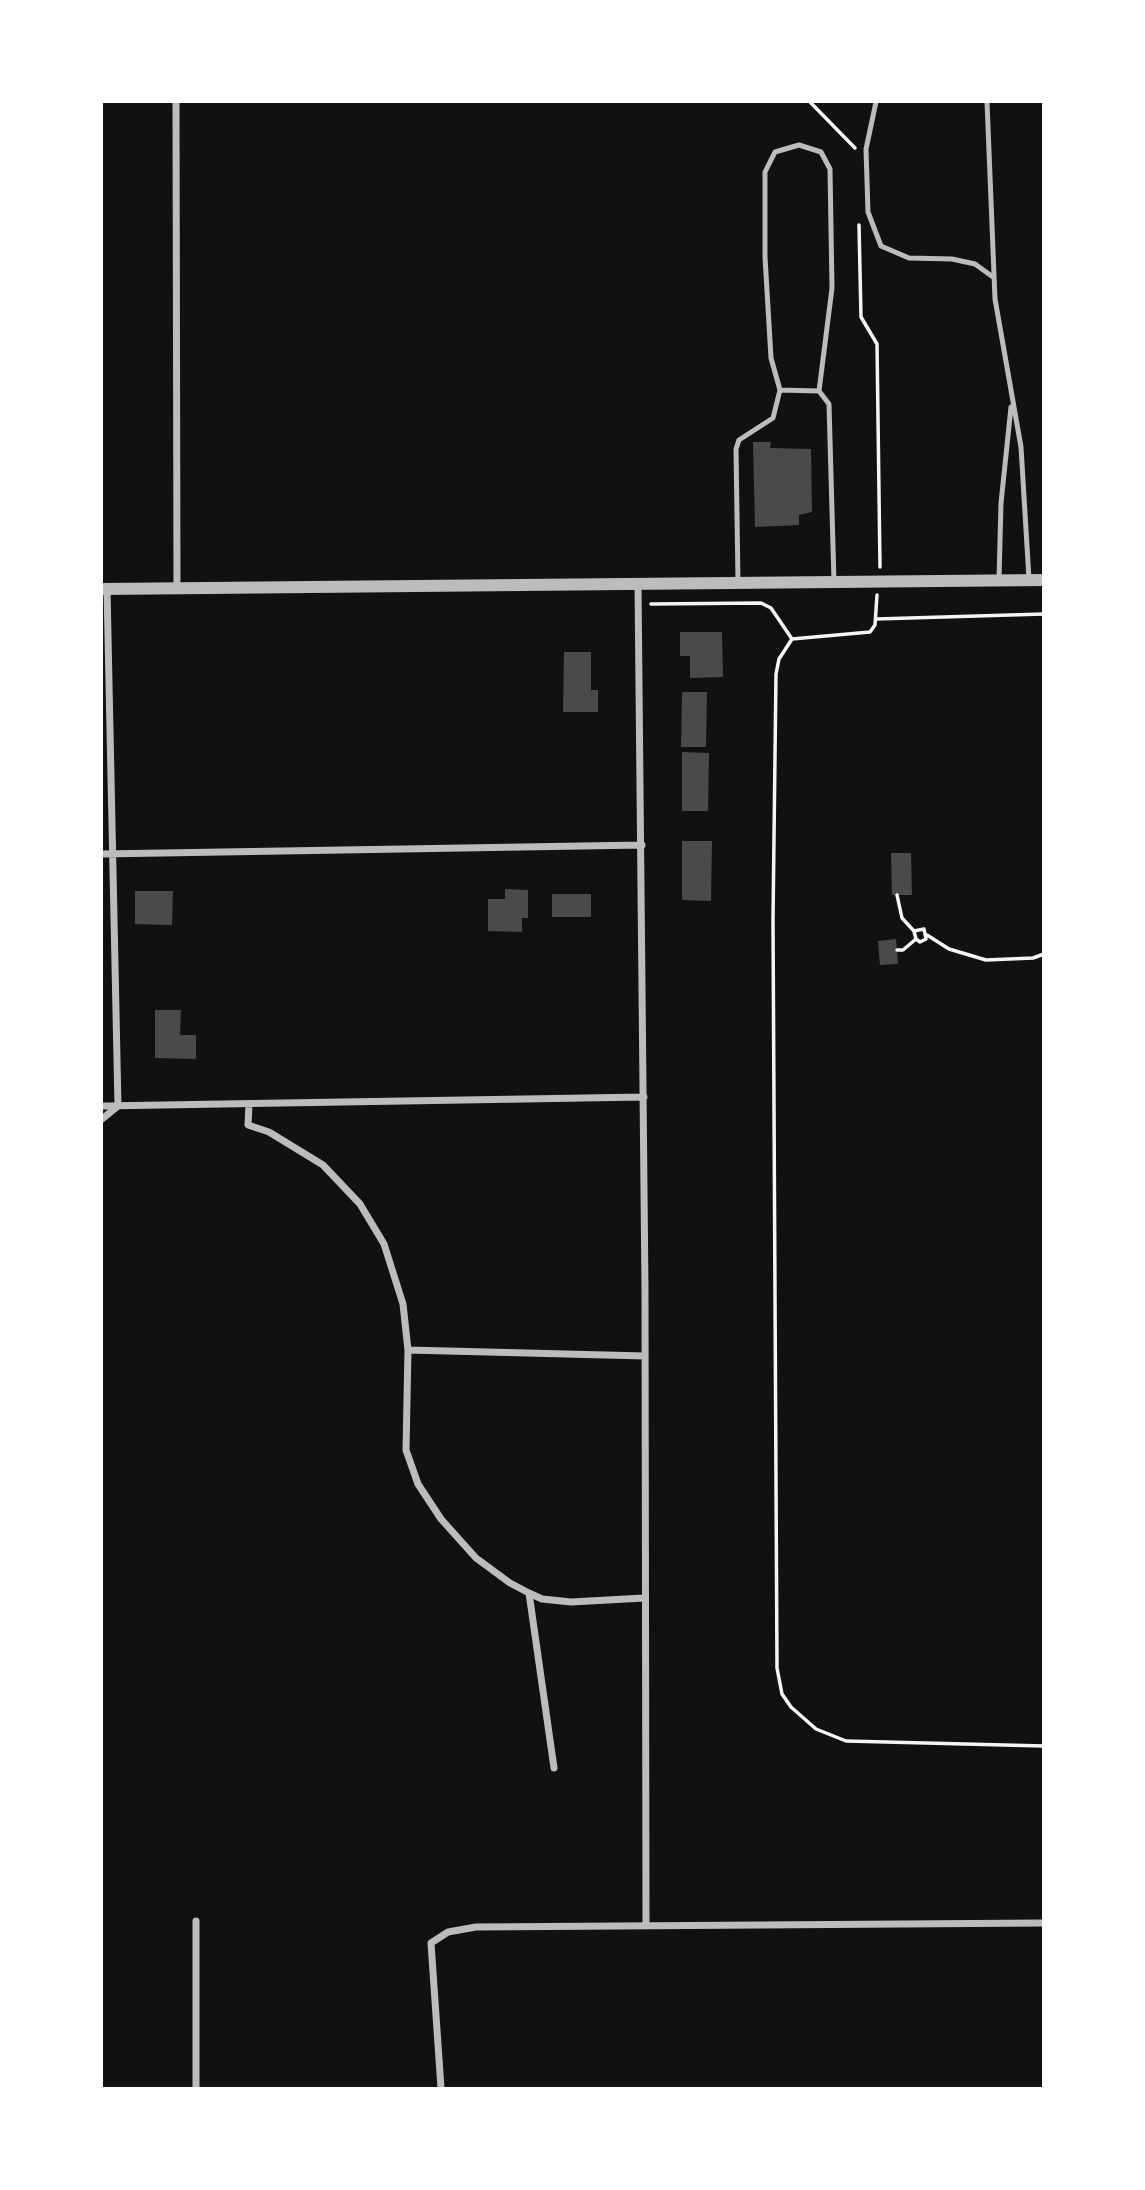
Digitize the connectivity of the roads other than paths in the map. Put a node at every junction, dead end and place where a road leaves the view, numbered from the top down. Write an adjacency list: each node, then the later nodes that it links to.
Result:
1 (176, 102): 14 (street)
2 (876, 102): 4 (lane)
3 (987, 102): 4 (lane)
4 (993, 277): 7 (lane)
5 (780, 390): 6 (lane); 6 (lane); 12 (lane)
6 (819, 391): 11 (lane)
7 (1012, 404): 8 (lane); 9 (lane)
8 (999, 580): 9 (street); 11 (street)
9 (1030, 580): 10 (street)
10 (1044, 580)
11 (834, 582): 12 (street)
12 (738, 583): 13 (street)
13 (638, 584): 14 (street); 16 (street)
14 (177, 588): 15 (street)
15 (104, 589): 17 (street)
16 (642, 845): 17 (street); 19 (street)
17 (113, 853): 18 (street); 22 (street)
18 (102, 854)
19 (644, 1097): 20 (street); 25 (street)
20 (249, 1105): 22 (street); 24 (street)
21 (102, 1106): 22 (street)
22 (117, 1106): 23 (street)
23 (102, 1119)
24 (408, 1350): 25 (street); 26 (street)
25 (645, 1356): 27 (street)
26 (529, 1593): 27 (street); 28 (street)
27 (644, 1598): 31 (street)
28 (554, 1768)
29 (196, 1921): 32 (street)
30 (1044, 1923): 31 (street)
31 (646, 1926): 33 (street)
32 (196, 2088)
33 (441, 2088)

